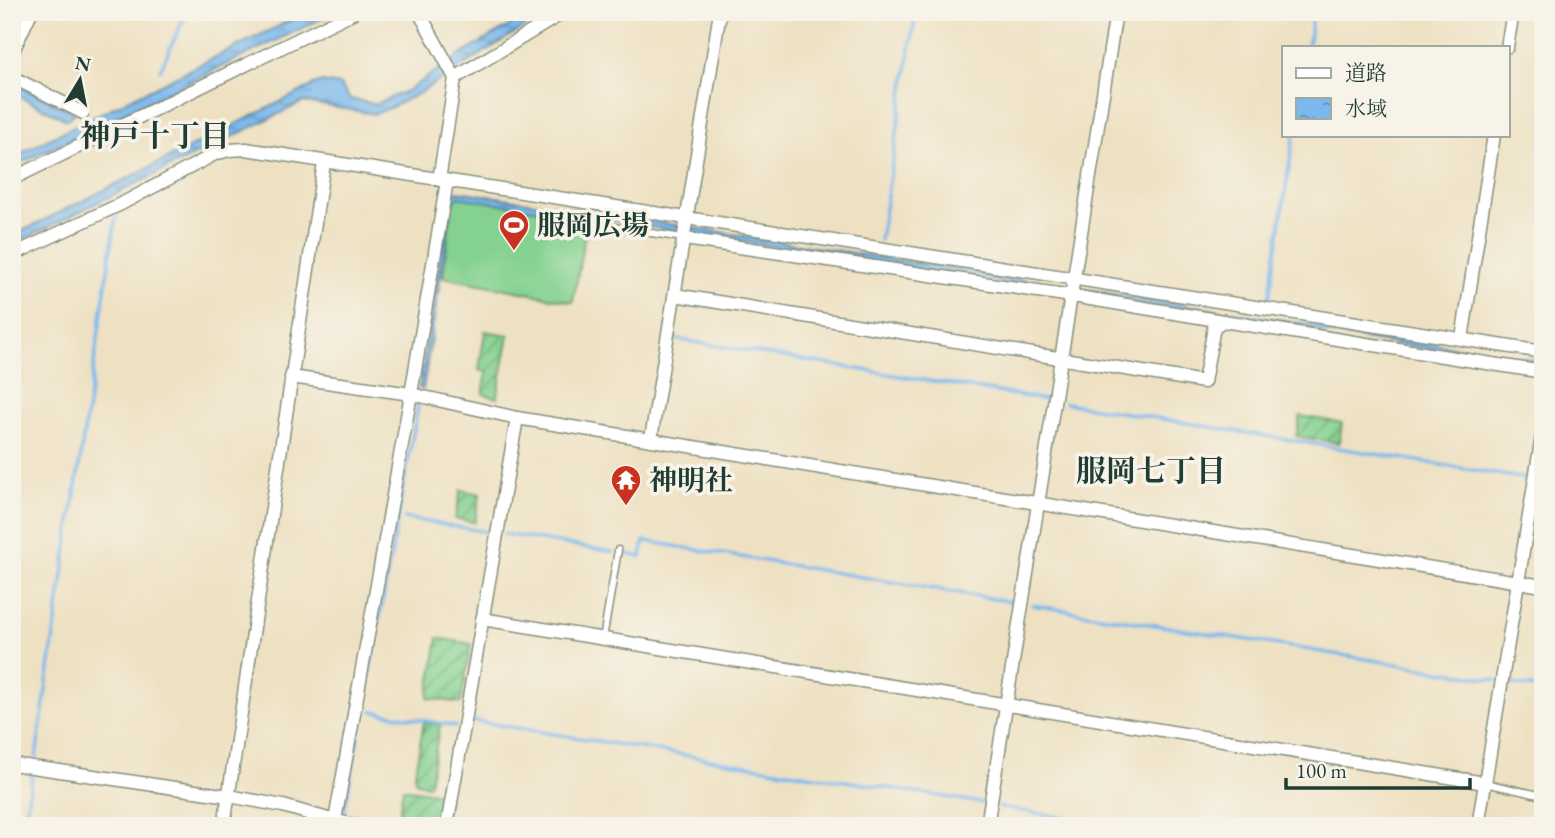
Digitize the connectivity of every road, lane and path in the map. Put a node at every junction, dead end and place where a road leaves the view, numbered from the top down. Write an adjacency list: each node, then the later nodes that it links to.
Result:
1 (31, 12): 9 (street)
2 (354, 12): 15 (street)
3 (419, 12): 10 (street)
4 (564, 12): 10 (street)
5 (720, 12): 17 (street)
6 (1116, 12): 21 (street)
7 (1513, 12): 8 (street)
8 (1507, 46)
9 (12, 53)
10 (451, 72): 16 (street)
11 (12, 77): 12 (street)
12 (83, 113)
13 (1494, 136): 25 (street)
14 (324, 163): 16 (street); 20 (street); 29 (street)
15 (12, 179)
16 (443, 181): 17 (street); 30 (street)
17 (688, 219): 19 (street); 21 (street)
18 (587, 223): 19 (lane)
19 (685, 239): 22 (street); 23 (street)
20 (12, 256)
21 (1075, 279): 23 (street); 25 (street)
22 (675, 295): 27 (street); 33 (street)
23 (1073, 295): 24 (street); 27 (street)
24 (1223, 321): 27 (street); 28 (street)
25 (1462, 339): 26 (street)
26 (1543, 352)
27 (1062, 359): 34 (street)
28 (1543, 372)
29 (291, 376): 30 (street); 43 (street)
30 (411, 394): 31 (street); 45 (street)
31 (517, 418): 33 (street); 38 (street)
32 (1543, 430): 36 (street)
33 (651, 439): 34 (street)
34 (1039, 503): 36 (street); 40 (street)
35 (618, 550): 39 (lane)
36 (1517, 582): 37 (street); 42 (street)
37 (1543, 586)
38 (482, 619): 39 (street); 48 (street)
39 (603, 639): 40 (street)
40 (1006, 705): 42 (street); 49 (street)
41 (12, 764): 43 (street)
42 (1485, 783): 44 (lane); 50 (street)
43 (229, 796): 45 (street); 46 (street)
44 (1543, 796)
45 (334, 823): 47 (street)
46 (224, 826)
47 (361, 826)
48 (447, 826)
49 (987, 826)
50 (1478, 826)

